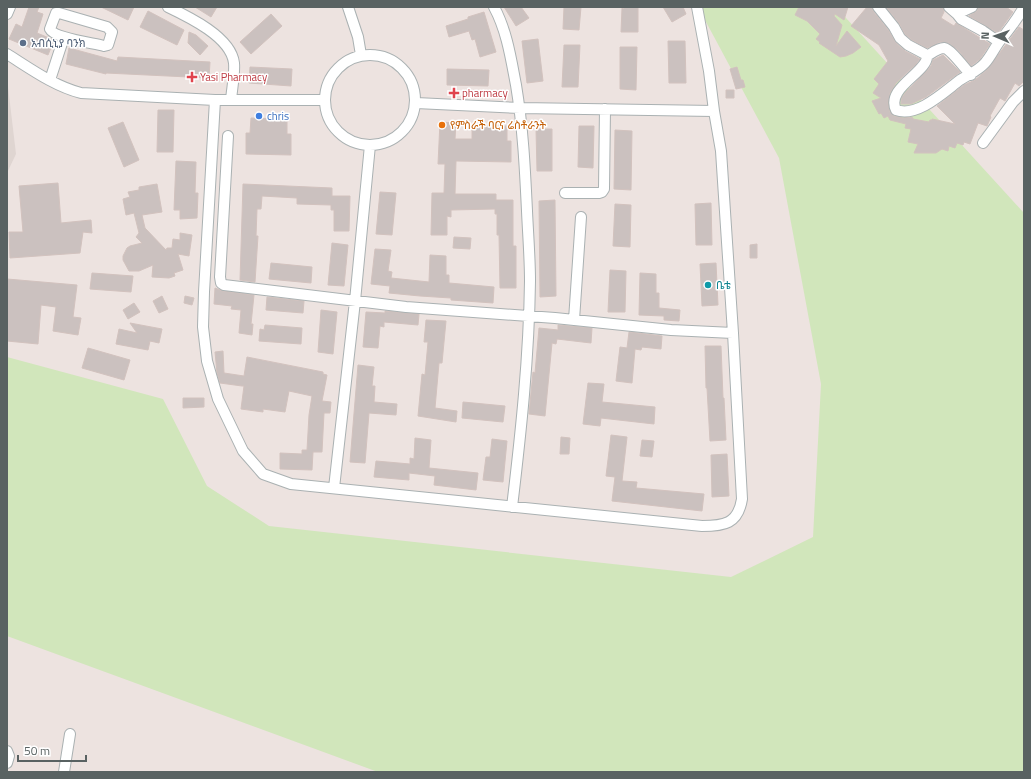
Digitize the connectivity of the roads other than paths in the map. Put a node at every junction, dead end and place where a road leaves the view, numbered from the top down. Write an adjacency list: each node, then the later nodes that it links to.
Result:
1 (10, 7): 10 (street)
2 (168, 7): 21 (street)
3 (348, 7): 15 (street)
4 (494, 7): 24 (street)
5 (697, 7): 26 (street)
6 (878, 7): 16 (street)
7 (972, 7): 9 (street)
8 (1024, 7): 11 (street)
9 (953, 10): 13 (street)
10 (7, 14)
11 (1020, 23): 13 (street)
12 (64, 37): 12 (street); 18 (street)
13 (999, 42): 17 (street)
14 (7, 54): 18 (street)
15 (361, 55): 22 (street); 23 (street)
16 (927, 56): 17 (street); 17 (street)
17 (971, 75)
18 (50, 80): 20 (street)
19 (1024, 91): 28 (street)
20 (215, 100): 21 (street); 30 (street)
21 (231, 100): 22 (street)
22 (325, 100): 29 (street)
23 (416, 103): 24 (street); 29 (street)
24 (520, 108): 25 (street); 35 (street)
25 (605, 109): 26 (street); 32 (street)
26 (714, 111): 37 (street)
27 (228, 136): 31 (street)
28 (983, 143)
29 (370, 145): 34 (street)
30 (211, 167): 31 (street); 38 (street)
31 (226, 167): 34 (street)
32 (565, 193)
33 (581, 217): 36 (street)
34 (355, 302): 35 (street); 38 (street)
35 (529, 317): 36 (street); 39 (street)
36 (574, 320): 37 (street)
37 (733, 333): 39 (street)
38 (334, 488): 39 (street)
39 (512, 506)
40 (70, 734): 43 (street)
41 (7, 751): 42 (street)
42 (7, 763)
43 (64, 772)

